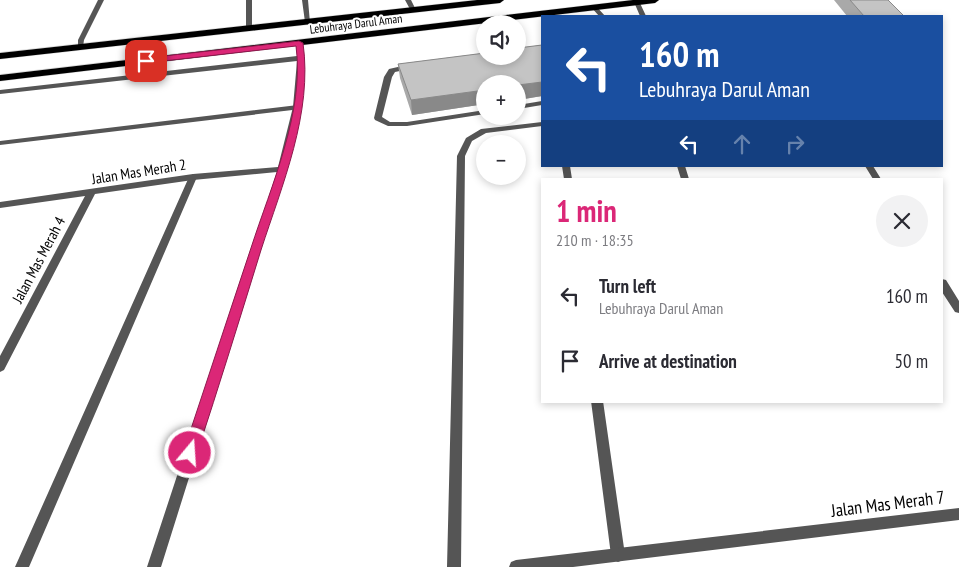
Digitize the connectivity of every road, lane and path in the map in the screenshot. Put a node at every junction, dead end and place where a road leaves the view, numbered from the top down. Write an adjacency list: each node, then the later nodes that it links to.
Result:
1 (100, 0): 16 (street)
2 (249, 0): 14 (street)
3 (305, 0): 13 (street)
4 (408, 0): 10 (street)
5 (500, 0): 10 (highway, Lebuhraya Darul Aman)
6 (655, 0): 7 (highway, Lebuhraya Darul Aman)
7 (637, 2): 8 (highway, Lebuhraya Darul Aman); 12 (street)
8 (613, 3): 9 (highway, Lebuhraya Darul Aman)
9 (594, 8): 11 (street); 15 (highway, Lebuhraya Darul Aman)
10 (413, 10): 13 (highway, Lebuhraya Darul Aman)
11 (601, 15)
12 (643, 15)
13 (308, 22): 14 (highway, Lebuhraya Darul Aman)
14 (250, 28): 16 (highway, Lebuhraya Darul Aman)
15 (299, 43): 18 (street); 20 (highway, Lebuhraya Darul Aman)
16 (80, 48): 17 (highway, Lebuhraya Darul Aman)
17 (0, 56)
18 (301, 58): 21 (street); 24 (street)
19 (422, 65): 25 (street)
20 (0, 78)
21 (0, 92)
22 (541, 103): 23 (street)
23 (526, 106)
24 (298, 107): 27 (street); 29 (street)
25 (476, 113)
26 (541, 124): 42 (street)
27 (0, 143)
28 (870, 167): 31 (street)
29 (282, 169): 30 (street, Jalan Mas Merah 2); 41 (street)
30 (193, 177): 32 (street, Jalan Mas Merah 2); 40 (street)
31 (876, 178)
32 (91, 193): 33 (street, Jalan Mas Merah 2); 36 (street, Jalan Mas Merah 4)
33 (0, 205)
34 (943, 285): 35 (street)
35 (959, 309)
36 (0, 368)
37 (597, 403): 39 (street)
38 (959, 514): 39 (street, Jalan Mas Merah 7)
39 (618, 555): 43 (street, Jalan Mas Merah 7)
40 (22, 567)
41 (154, 567)
42 (454, 567)
43 (516, 567)

